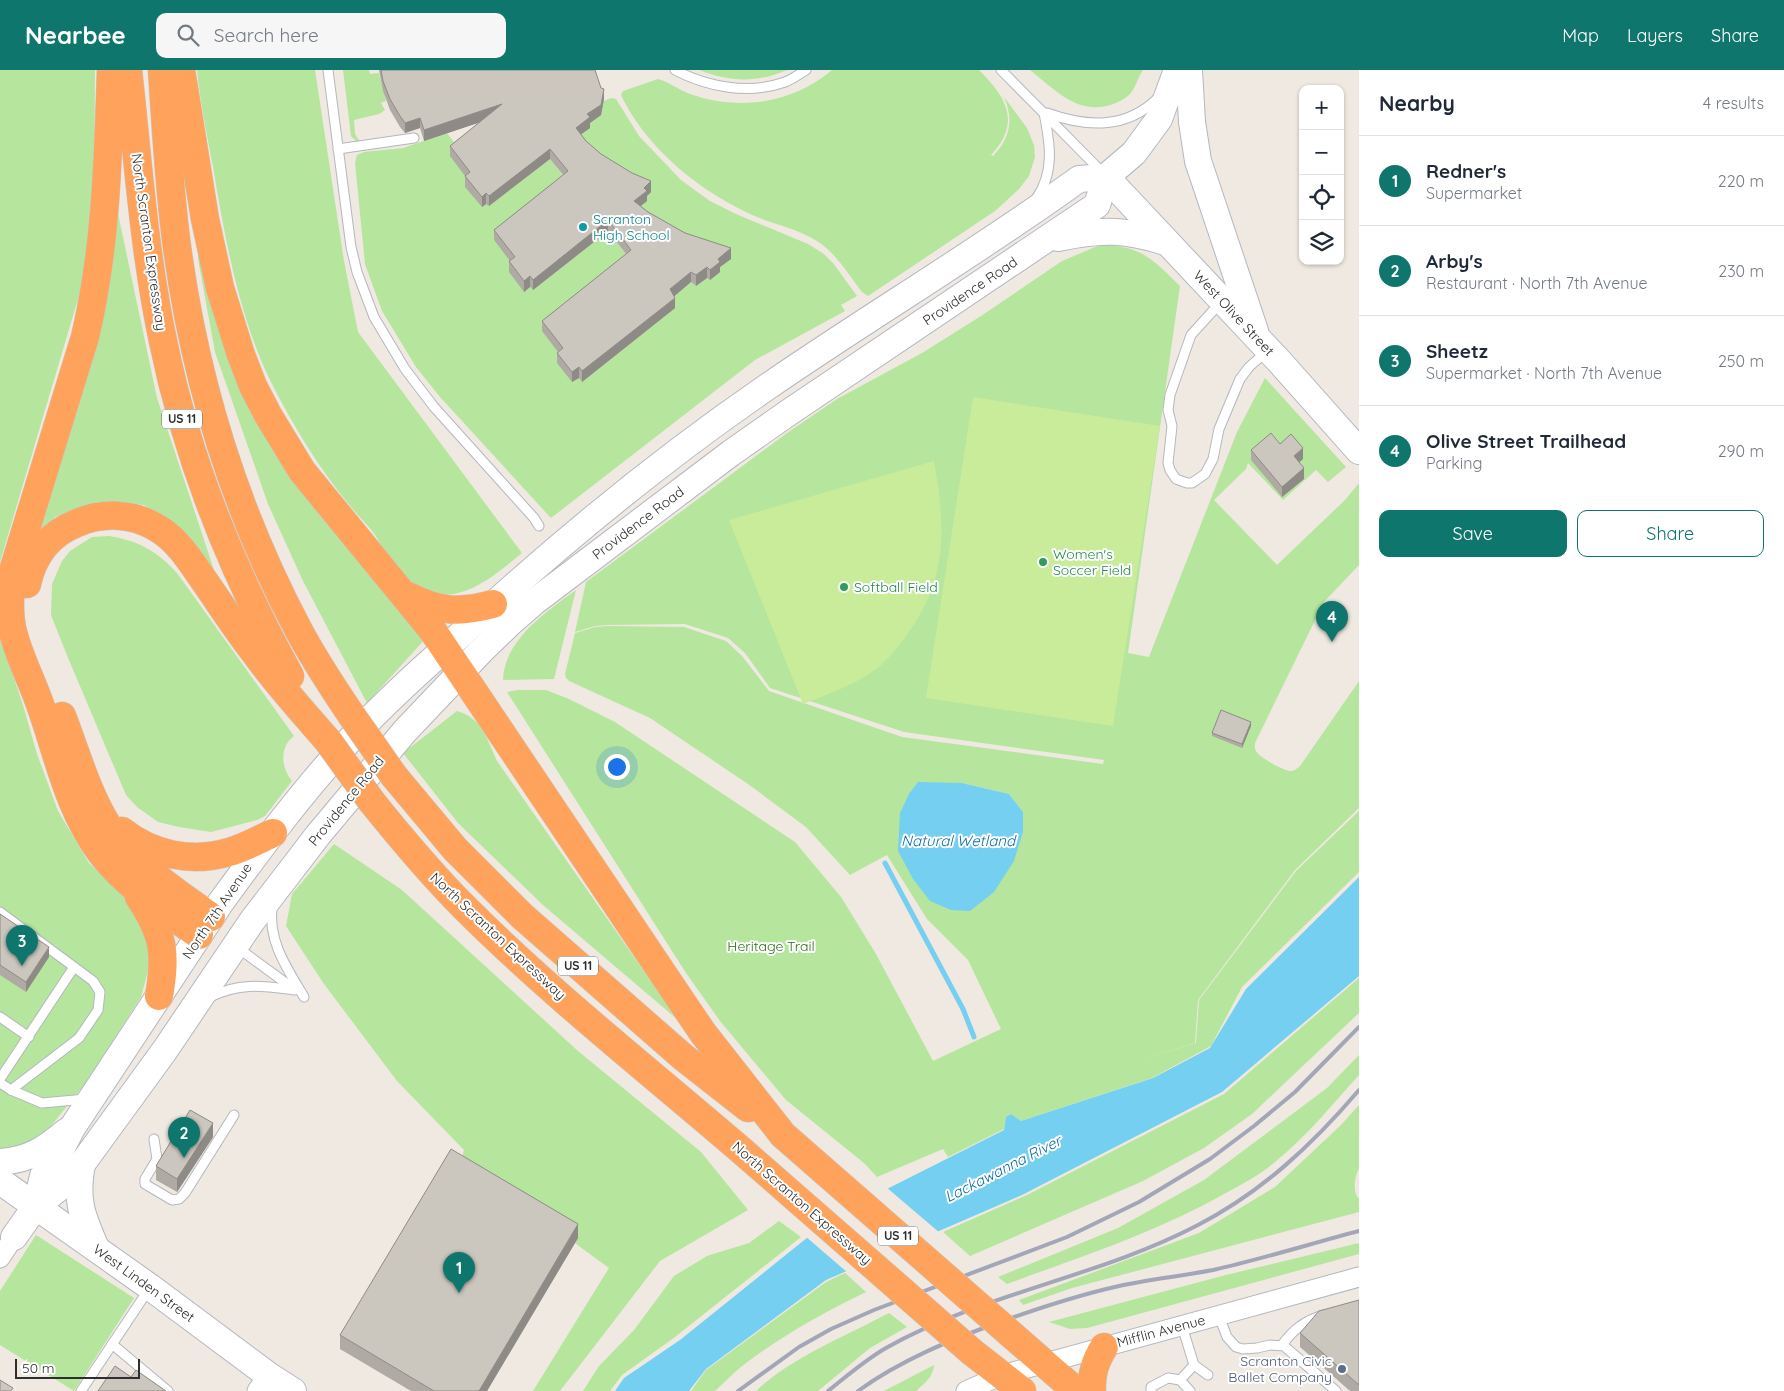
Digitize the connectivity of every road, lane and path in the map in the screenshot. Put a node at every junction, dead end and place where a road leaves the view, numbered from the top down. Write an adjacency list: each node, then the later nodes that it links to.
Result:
1 (111, 70): 28 (highway)
2 (128, 70): 25 (highway, North Scranton Expressway / US 11)
3 (162, 70): 46 (highway, North Scranton Expressway / US 11, bridge)
4 (181, 70): 21 (highway)
5 (328, 70): 12 (lane)
6 (674, 70): 7 (lane)
7 (806, 70)
8 (1001, 70): 10 (lane)
9 (1180, 74): 10 (lane); 13 (main road); 18 (main road)
10 (1044, 112): 13 (lane); 14 (lane)
11 (414, 138): 12 (lane)
12 (338, 149): 20 (lane)
13 (1106, 177): 14 (main road); 15 (main road, Providence Road); 16 (main road, West Olive Street)
14 (1020, 219): 22 (main road)
15 (1045, 241): 16 (main road); 24 (main road, Providence Road)
16 (1166, 242): 17 (main road, West Olive Street)
17 (1222, 301): 18 (main road, West Olive Street); 18 (lane)
18 (1263, 344): 19 (main road, West Olive Street)
19 (1359, 451)
20 (539, 526)
21 (404, 595): 22 (highway); 23 (highway)
22 (493, 604): 23 (main road)
23 (445, 648): 24 (highway); 27 (main road, North 7th Avenue)
24 (460, 672): 29 (main road, Providence Road); 46 (highway)
25 (328, 741): 26 (highway); 66 (highway, North Scranton Expressway / US 11, bridge)
26 (98, 808): 27 (highway); 31 (highway)
27 (272, 833): 31 (main road, North 7th Avenue)
28 (133, 887): 31 (highway); 35 (highway)
29 (274, 890): 32 (main road, Providence Road); 34 (lane)
30 (0, 912): 33 (lane)
31 (205, 926): 32 (main road); 35 (main road, North 7th Avenue)
32 (236, 946): 34 (lane); 36 (main road, North 7th Avenue)
33 (74, 967): 39 (lane); 42 (lane)
34 (295, 990): 36 (lane)
35 (159, 996): 43 (main road, North 7th Avenue)
36 (195, 1006): 49 (main road, North 7th Avenue)
37 (3, 1018): 38 (lane); 39 (lane)
38 (0, 1029)
39 (29, 1037): 40 (lane)
40 (0, 1079)
41 (0, 1083): 42 (lane)
42 (10, 1090): 43 (lane)
43 (92, 1098): 45 (main road, North 7th Avenue)
44 (234, 1115): 47 (lane)
45 (72, 1128): 48 (main road); 51 (main road, North 7th Avenue)
46 (783, 1135): 62 (highway, North Scranton Expressway / US 11, bridge)
47 (154, 1139)
48 (0, 1162)
49 (82, 1164): 51 (main road, North 7th Avenue); 53 (main road)
50 (0, 1181): 51 (main road, West Linden Street)
51 (36, 1206): 52 (main road, North 7th Avenue); 53 (main road, West Linden Street)
52 (7, 1248)
53 (96, 1248): 55 (main road, West Linden Street)
54 (1359, 1277): 57 (street, Mifflin Avenue)
55 (150, 1287): 59 (lane); 67 (main road, West Linden Street)
56 (1332, 1313): 60 (lane)
57 (1219, 1316): 58 (street, Mifflin Avenue); 60 (lane)
58 (1182, 1326): 61 (street, Mifflin Avenue); 63 (lane)
59 (112, 1344): 68 (lane); 69 (lane)
60 (1282, 1345): 75 (lane)
61 (1104, 1347): 62 (street, Mifflin Avenue); 72 (highway)
62 (1045, 1364): 66 (street, Mifflin Avenue); 71 (highway, US 11)
63 (1194, 1365): 64 (lane); 65 (lane)
64 (1208, 1375)
65 (1180, 1380): 73 (lane); 74 (lane)
66 (1012, 1383): 70 (street, Mifflin Avenue)
67 (276, 1386)
68 (167, 1390)
69 (81, 1391)
70 (966, 1391)
71 (1076, 1391)
72 (1092, 1391)
73 (1151, 1391)
74 (1190, 1391)
75 (1336, 1391)

